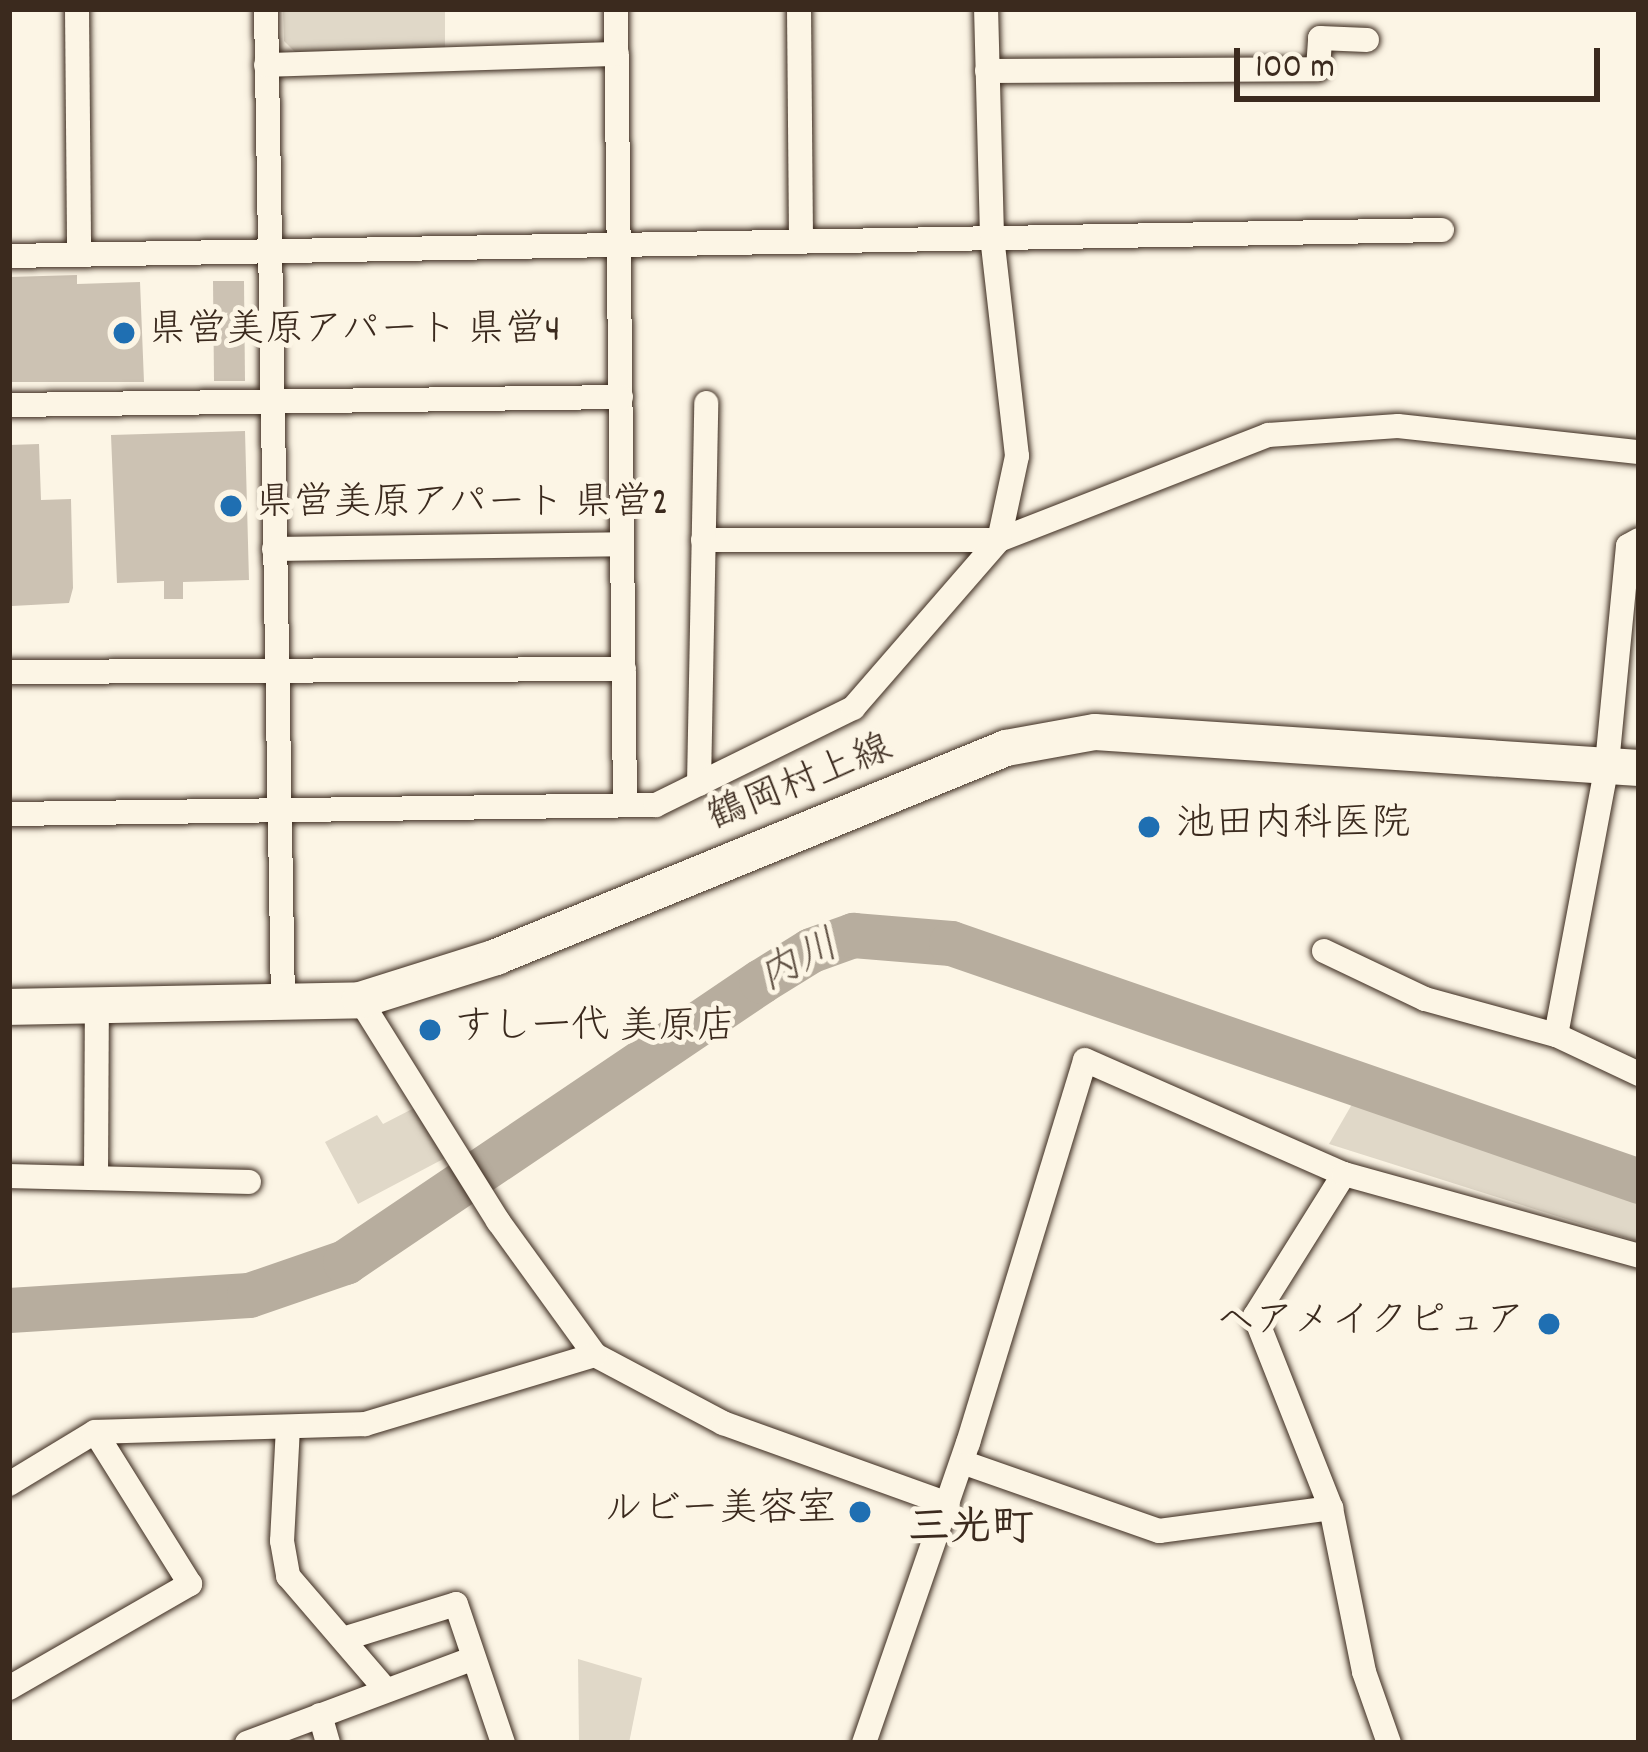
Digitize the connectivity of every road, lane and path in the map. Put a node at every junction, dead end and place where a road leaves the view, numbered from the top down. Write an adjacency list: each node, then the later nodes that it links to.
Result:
1 (77, 9): 15 (street)
2 (266, 9): 8 (street)
3 (616, 9): 7 (street)
4 (799, 9): 12 (street)
5 (986, 9): 9 (street)
6 (1367, 40): 9 (street)
7 (616, 54): 8 (street); 13 (street)
8 (266, 65): 14 (street)
9 (987, 71): 11 (street)
10 (1442, 230): 11 (street)
11 (992, 236): 12 (street); 23 (street)
12 (801, 240): 13 (street)
13 (619, 244): 14 (street); 17 (street)
14 (267, 252): 15 (street); 18 (street)
15 (79, 255): 16 (street)
16 (9, 256)
17 (620, 398): 18 (street); 25 (street)
18 (271, 402): 20 (street); 26 (street)
19 (706, 403): 22 (street)
20 (9, 405)
21 (1639, 452): 23 (street)
22 (704, 540): 23 (street); 31 (street)
23 (999, 540): 31 (street)
24 (1639, 540): 30 (street)
25 (622, 544): 26 (street); 27 (street)
26 (274, 549): 29 (street)
27 (623, 669): 29 (street); 32 (street)
28 (9, 672): 29 (street)
29 (277, 673): 33 (street)
30 (1623, 766): 36 (main road, 鶴岡村上線); 40 (street)
31 (699, 784): 32 (street)
32 (625, 805): 33 (street)
33 (280, 809): 34 (street); 37 (street)
34 (9, 814)
35 (1324, 950): 40 (street)
36 (361, 1000): 37 (main road, 鶴岡村上線); 47 (street)
37 (283, 1001): 38 (main road, 鶴岡村上線)
38 (97, 1005): 39 (main road, 鶴岡村上線); 44 (street)
39 (9, 1007)
40 (1556, 1035): 41 (street)
41 (1639, 1074)
42 (1344, 1174): 46 (street); 50 (street); 53 (street)
43 (9, 1176): 44 (street)
44 (95, 1178): 45 (street)
45 (249, 1182)
46 (1639, 1256)
47 (595, 1354): 48 (street); 52 (street)
48 (288, 1426): 49 (street); 54 (street)
49 (95, 1432): 51 (street); 56 (street)
50 (962, 1462): 52 (street); 53 (street)
51 (9, 1484)
52 (948, 1504): 62 (street)
53 (1330, 1508): 63 (street)
54 (343, 1639): 55 (street); 57 (street)
55 (474, 1658): 57 (street); 61 (street)
56 (9, 1688)
57 (386, 1690): 58 (street)
58 (320, 1715): 59 (street); 60 (street)
59 (247, 1743)
60 (328, 1743)
61 (503, 1743)
62 (864, 1743)
63 (1389, 1743)

